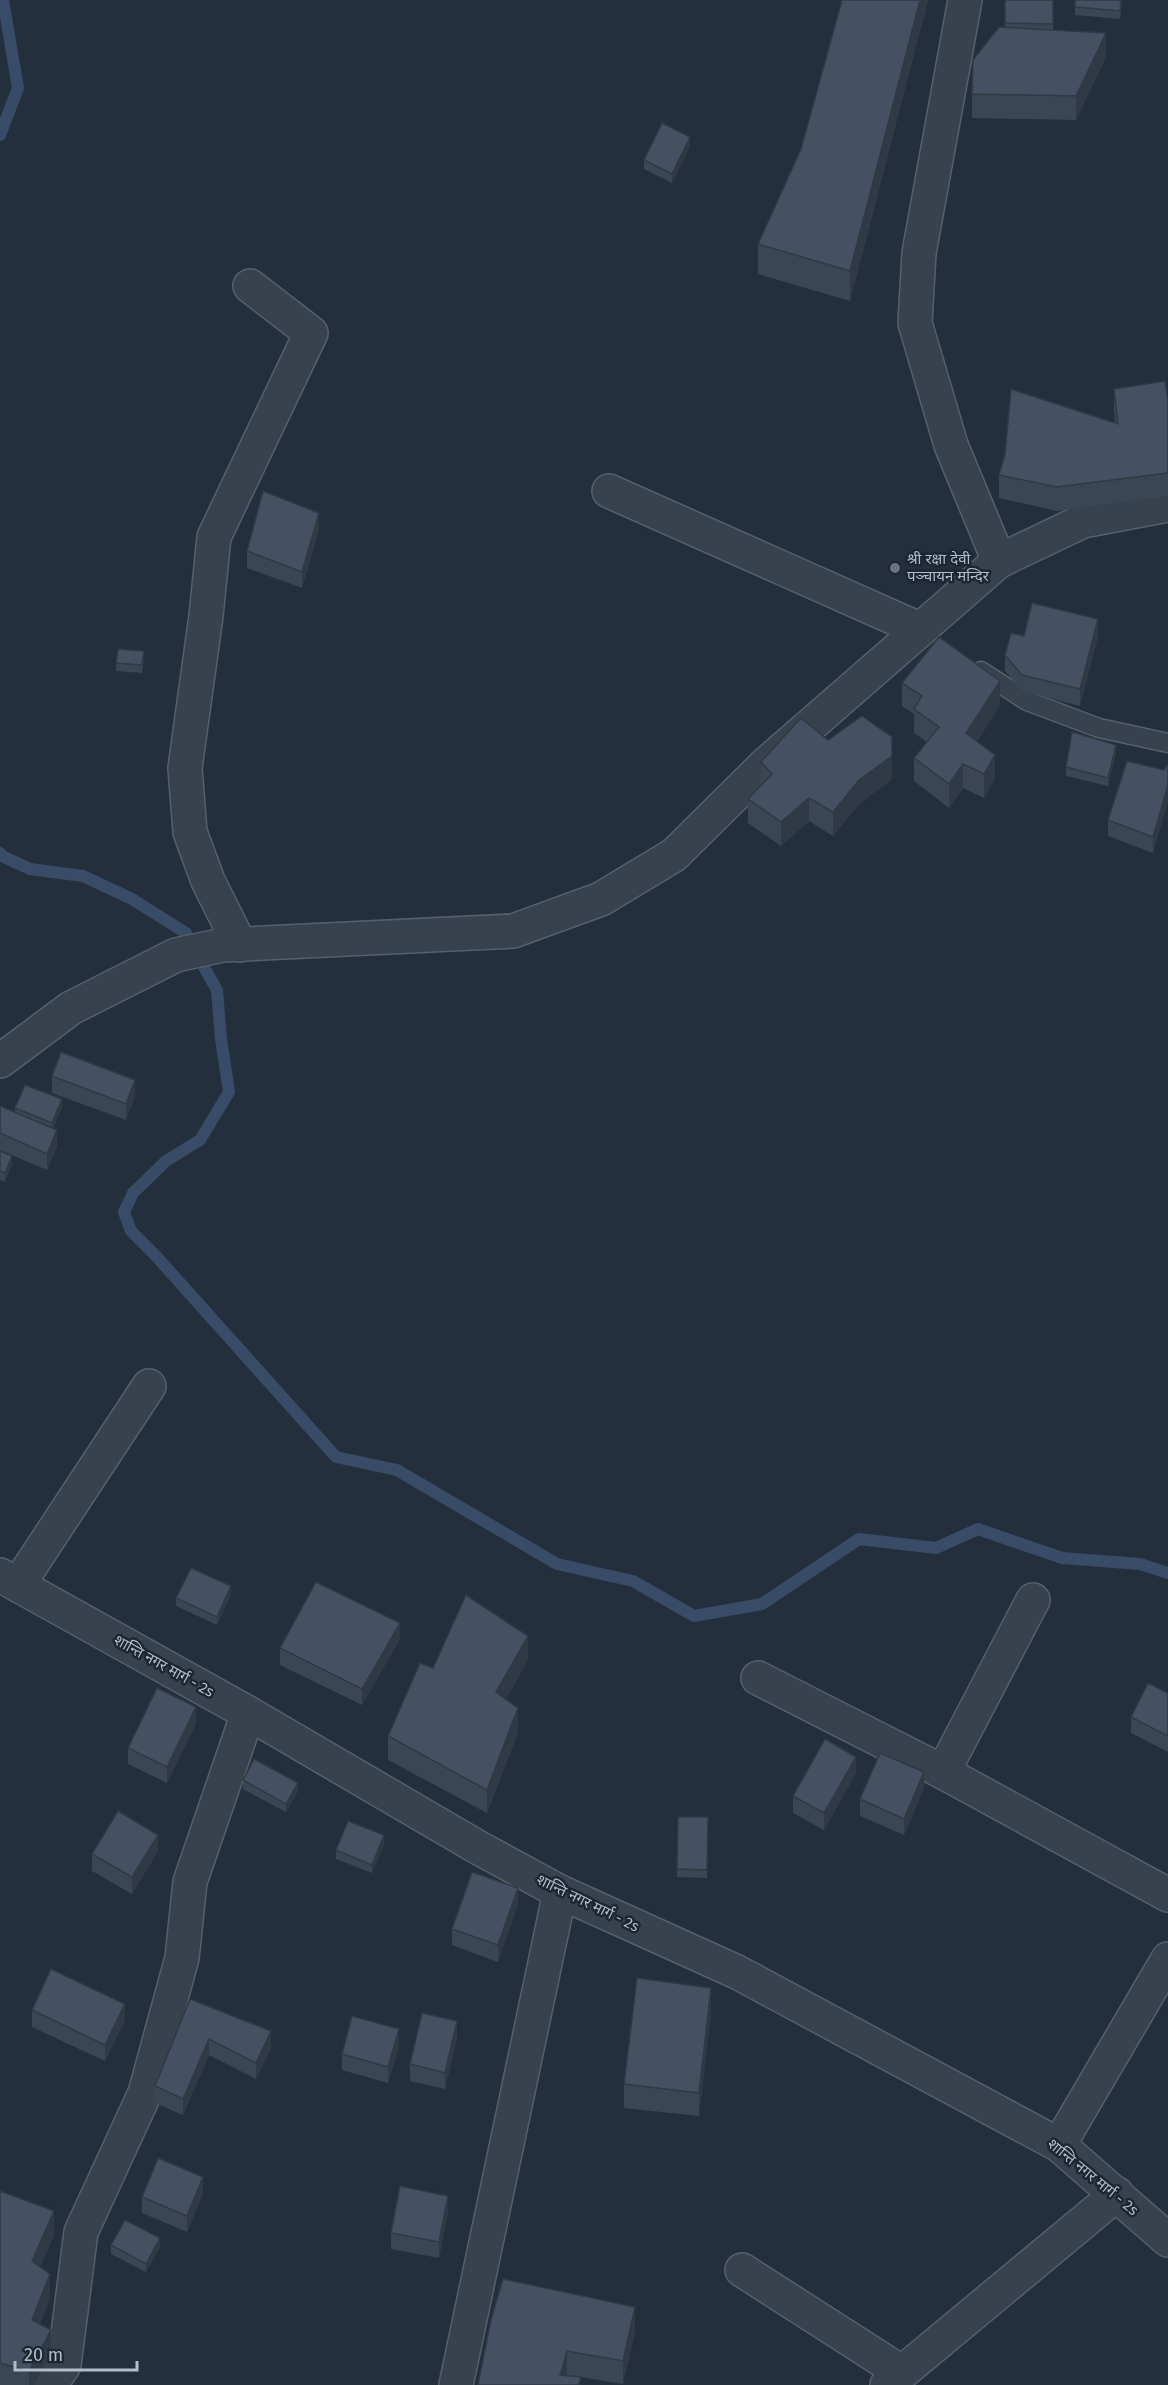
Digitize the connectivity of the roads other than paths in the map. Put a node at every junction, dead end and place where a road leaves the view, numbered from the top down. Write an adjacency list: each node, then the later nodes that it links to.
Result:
1 (965, 0): 5 (street)
2 (250, 286): 9 (street)
3 (609, 491): 6 (street)
4 (1168, 505): 5 (street)
5 (999, 561): 6 (street)
6 (929, 636): 9 (street)
7 (968, 662): 8 (lane)
8 (1168, 743)
9 (240, 945): 10 (street)
10 (0, 1061)
11 (149, 1386): 12 (street)
12 (9, 1580): 15 (street, शान्ति नगर मार्ग - 2s)
13 (1033, 1600): 16 (street)
14 (758, 1678): 16 (street)
15 (248, 1713): 17 (street, शान्ति नगर मार्ग - 2s); 25 (street)
16 (943, 1772): 18 (street)
17 (560, 1892): 20 (street, शान्ति नगर मार्ग - 2s); 26 (street)
18 (1168, 1895)
19 (1168, 1959): 20 (street)
20 (1059, 2145): 21 (street, शान्ति नगर मार्ग - 2s)
21 (1117, 2194): 22 (street, शान्ति नगर मार्ग - 2s); 24 (street)
22 (1168, 2240)
23 (742, 2270): 24 (street)
24 (894, 2379)
25 (50, 2385)
26 (456, 2385)

